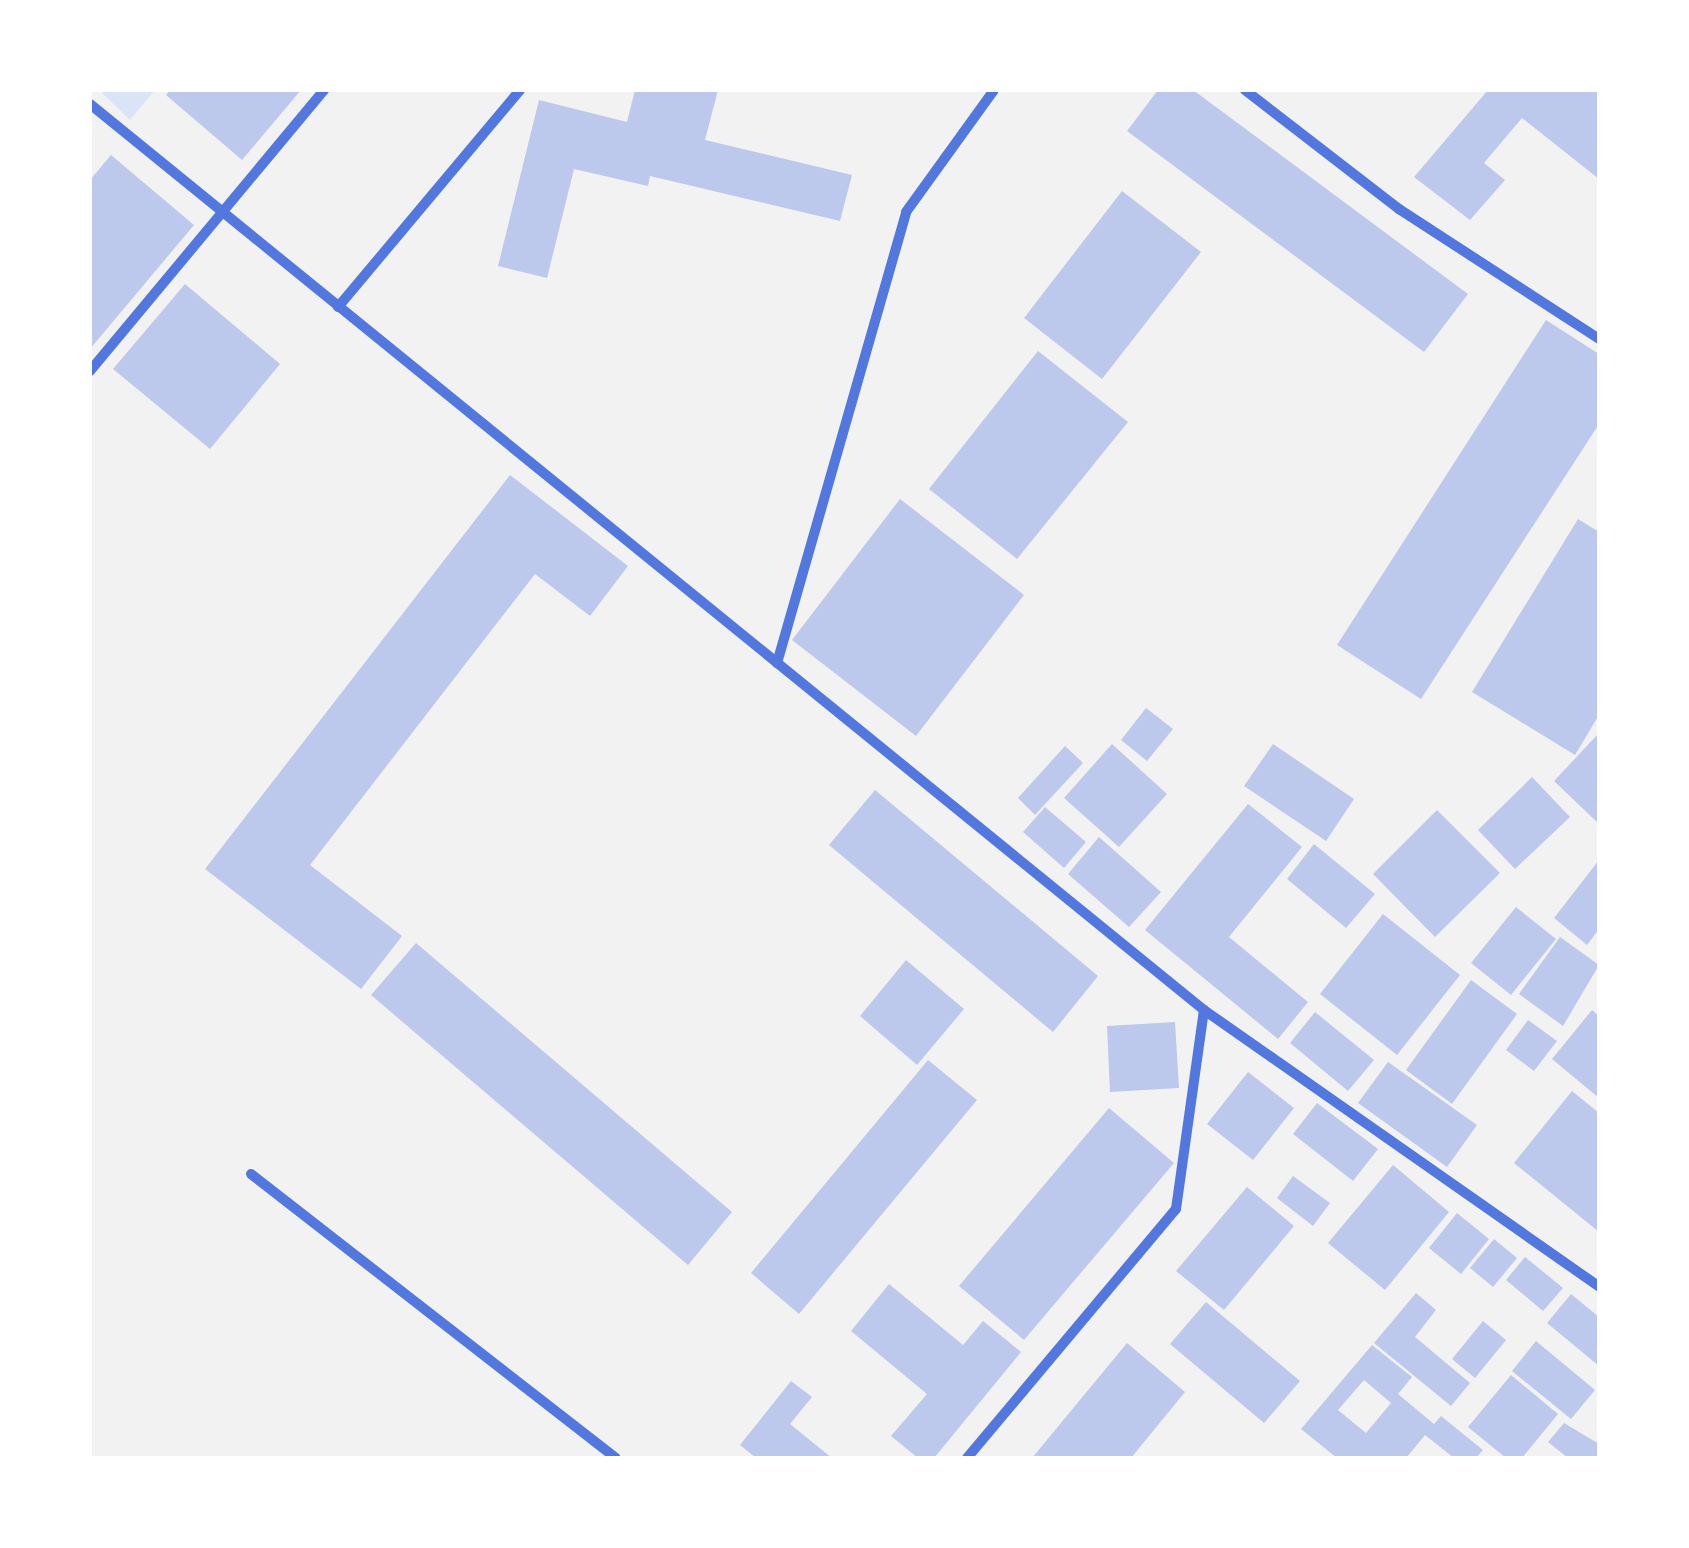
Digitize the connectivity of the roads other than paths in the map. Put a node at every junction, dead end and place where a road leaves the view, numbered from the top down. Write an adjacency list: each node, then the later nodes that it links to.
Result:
1 (324, 90): 6 (street)
2 (520, 90): 7 (street)
3 (994, 90): 10 (street)
4 (1244, 90): 8 (street)
5 (90, 104): 6 (street)
6 (222, 213): 7 (street); 9 (street)
7 (338, 307): 10 (street)
8 (1599, 339)
9 (90, 371)
10 (777, 664): 11 (street)
11 (1204, 1010): 13 (street); 15 (street)
12 (251, 1174): 14 (street)
13 (1599, 1287)
14 (616, 1458)
15 (967, 1458)

